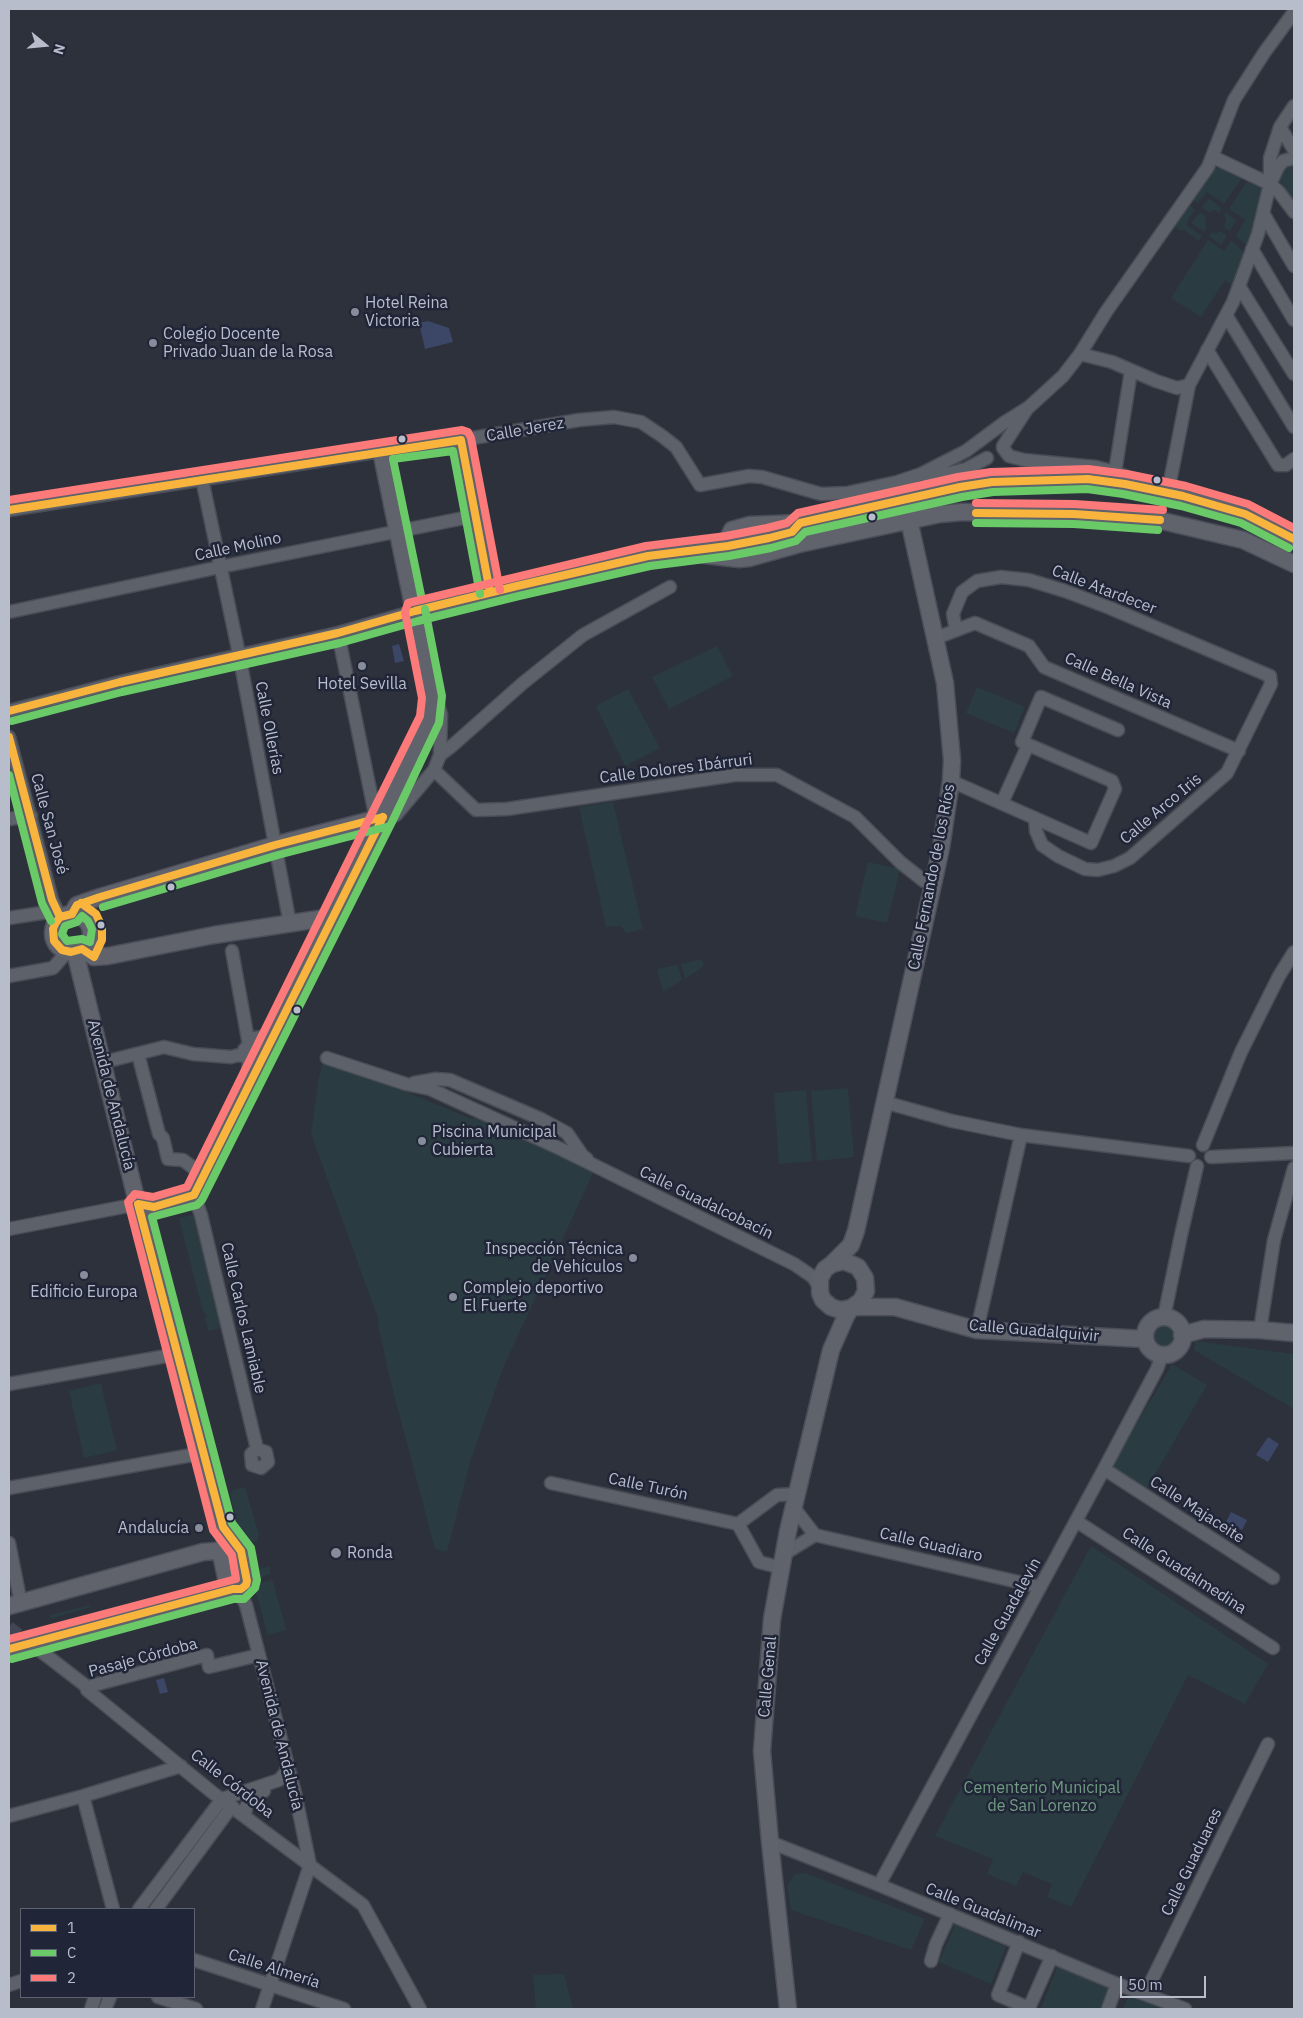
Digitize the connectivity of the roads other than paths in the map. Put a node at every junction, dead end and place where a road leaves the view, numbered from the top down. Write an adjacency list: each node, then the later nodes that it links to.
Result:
1 (1294, 12): 6 (street)
2 (1294, 106): 4 (street)
3 (1294, 118): 4 (street)
4 (1280, 126): 5 (street); 8 (street)
5 (1294, 150)
6 (1213, 157): 8 (street); 17 (street)
7 (1294, 158): 8 (street)
8 (1270, 184): 9 (street); 10 (street)
9 (1294, 212)
10 (1263, 213): 11 (street); 12 (street)
11 (1252, 249): 13 (street); 15 (street)
12 (1294, 266)
13 (1240, 286): 14 (street); 19 (street)
14 (1226, 315): 16 (street); 22 (street)
15 (1294, 320)
16 (1207, 350): 20 (street); 29 (street)
17 (1080, 354): 18 (street); 21 (street)
18 (1131, 371): 20 (street); 31 (street)
19 (1294, 374)
20 (1189, 385): 34 (street)
21 (1029, 407): 23 (street); 24 (street, Calle Jerez)
22 (1294, 427)
23 (1014, 432): 26 (street); 30 (street)
24 (986, 437): 26 (street); 28 (street); 32 (street, Calle Jerez)
25 (461, 440): 27 (main road, Calle Jerez); 32 (street, Calle Jerez); 38 (main road)
26 (1003, 447): 28 (street); 30 (street)
27 (381, 452): 33 (street, Calle Jerez); 41 (main road)
28 (987, 458): 32 (street, Calle Jerez)
29 (1294, 459)
30 (1024, 460): 31 (street)
31 (1115, 472): 34 (street)
32 (921, 474)
33 (202, 479): 36 (street, Calle Jerez); 48 (street, Calle Ollerías)
34 (1160, 491): 35 (main road); 44 (main road)
35 (1211, 504): 37 (main road); 40 (main road)
36 (9, 510)
37 (1245, 514): 42 (main road); 43 (main road)
38 (474, 516): 41 (street, Calle Molino); 50 (main road)
39 (910, 528): 40 (main road); 46 (main road); 55 (main road, Calle Fernando de los Ríos)
40 (1203, 530): 42 (main road)
41 (397, 532): 48 (street, Calle Molino); 51 (main road)
42 (1239, 539): 47 (main road)
43 (1294, 539)
44 (728, 546): 45 (main road); 46 (main road)
45 (676, 552): 46 (main road); 50 (main road)
46 (753, 556)
47 (1294, 564)
48 (220, 566): 52 (street, Calle Molino); 56 (street, Calle Ollerías)
49 (670, 587): 64 (street)
50 (490, 592): 51 (main road)
51 (415, 611): 54 (street); 59 (main road)
52 (9, 612)
53 (956, 630): 55 (street, Calle Bella Vista); 57 (street, Calle Atardecer); 63 (street, Calle Bella Vista)
54 (338, 633): 56 (street); 69 (street)
55 (936, 638): 66 (main road, Calle Fernando de los Ríos)
56 (239, 654): 58 (street); 72 (street, Calle Ollerías)
57 (1270, 676): 63 (street, Calle Arco Iris)
58 (9, 711)
59 (435, 724): 64 (street); 69 (main road)
60 (1118, 730): 62 (street)
61 (9, 737): 68 (street, Calle San José)
62 (1028, 745): 67 (street); 70 (street)
63 (1239, 751): 70 (street, Calle Arco Iris)
64 (440, 754): 65 (street)
65 (438, 774): 69 (street); 73 (street, Calle Dolores Ibárruri)
66 (952, 780): 67 (street); 73 (main road, Calle Fernando de los Ríos)
67 (1002, 803): 70 (street)
68 (30, 816): 71 (street); 74 (street, Calle San José)
69 (380, 818): 72 (main road); 75 (main road)
70 (1035, 818)
71 (9, 819)
72 (275, 845): 74 (main road); 77 (street, Calle Ollerías)
73 (933, 884): 90 (main road, Calle Fernando de los Ríos)
74 (63, 917): 76 (street); 78 (main road); 78 (main road)
75 (332, 917): 77 (main road); 82 (main road)
76 (9, 918)
77 (290, 924): 78 (main road)
78 (75, 951): 81 (street); 87 (main road, Avenida de Andalucía)
79 (232, 951): 83 (street)
80 (1294, 952): 92 (street)
81 (9, 976)
82 (272, 1036): 83 (street); 89 (main road)
83 (249, 1045): 85 (street)
84 (138, 1054): 85 (street); 87 (street); 99 (street)
85 (239, 1055): 89 (street)
86 (327, 1058): 88 (street, Calle Guadalcobacín)
87 (104, 1062): 101 (main road, Avenida de Andalucía)
88 (406, 1084): 98 (street, Calle Guadalcobacín); 98 (street, Calle Guadalcobacín)
89 (244, 1092): 99 (main road)
90 (884, 1102): 91 (street); 103 (main road, Calle Fernando de los Ríos)
91 (1021, 1135): 94 (street); 111 (street)
92 (1203, 1145): 94 (street); 95 (street)
93 (1294, 1154): 95 (street)
94 (1189, 1156): 96 (street)
95 (1210, 1157): 96 (street)
96 (1197, 1166): 110 (street)
97 (1294, 1168): 112 (street)
98 (604, 1171): 104 (street, Calle Guadalcobacín)
99 (204, 1176): 100 (main road)
100 (194, 1195): 101 (main road); 120 (street, Calle Carlos Lamiable)
101 (138, 1204): 102 (street); 117 (main road, Avenida de Andalucía)
102 (9, 1229)
103 (856, 1231): 105 (main road, Calle Fernando de los Ríos); 106 (main road, Calle Fernando de los Ríos)
104 (794, 1264): 105 (street, Calle Guadalcobacín); 107 (street, Calle Guadalcobacín)
105 (829, 1266): 106 (main road); 107 (main road)
106 (864, 1275): 108 (main road, Calle Guadalquivir); 109 (main road)
107 (821, 1293): 109 (main road); 116 (main road, Calle Genal)
108 (895, 1306): 109 (main road, Calle Guadalquivir); 111 (main road, Calle Guadalquivir)
109 (852, 1307): 116 (main road, Calle Genal)
110 (1164, 1317): 114 (main road); 115 (main road)
111 (977, 1330): 115 (main road, Calle Guadalquivir)
112 (1260, 1330): 113 (main road); 114 (main road)
113 (1294, 1333)
114 (1182, 1335): 118 (main road)
115 (1145, 1339): 118 (main road)
116 (831, 1350): 125 (main road, Calle Genal)
117 (178, 1354): 119 (street); 121 (main road, Avenida de Andalucía)
118 (1162, 1355): 122 (street, Calle Guadalevín)
119 (9, 1384)
120 (258, 1449)
121 (203, 1453): 124 (street); 130 (main road, Avenida de Andalucía)
122 (1104, 1469): 126 (street, Calle Guadalevín); 133 (street, Calle Majaceite)
123 (550, 1483): 127 (street, Calle Turón)
124 (9, 1488)
125 (795, 1501): 127 (street); 128 (street); 131 (main road, Calle Genal)
126 (1076, 1521): 134 (street, Calle Guadalevín); 137 (street, Calle Guadalmedina)
127 (738, 1524): 131 (street)
128 (815, 1535): 131 (street); 134 (street, Calle Guadiaro)
129 (9, 1543): 136 (street)
130 (226, 1552): 132 (main road); 132 (main road); 135 (main road, Avenida de Andalucía)
131 (783, 1561): 150 (main road, Calle Genal)
132 (130, 1573): 136 (main road)
133 (1273, 1578)
134 (1040, 1587): 152 (street, Calle Guadalevín)
135 (239, 1588): 138 (main road); 140 (street, Avenida de Andalucía)
136 (15, 1605)
137 (1273, 1648)
138 (9, 1649)
139 (38, 1650): 141 (street, Calle Córdoba)
140 (259, 1654): 141 (street, Pasaje Córdoba); 143 (street, Avenida de Andalucía)
141 (87, 1690): 144 (street, Calle Córdoba)
142 (1268, 1744): 163 (street, Calle Guaduares)
143 (287, 1762): 145 (street, Avenida de Andalucía); 147 (street)
144 (181, 1766): 146 (street); 147 (street, Calle Córdoba)
145 (295, 1793): 149 (street); 151 (street, Avenida de Andalucía)
146 (83, 1796): 148 (street); 153 (street)
147 (227, 1802): 149 (street, Calle Córdoba); 154 (street); 155 (street)
148 (9, 1816)
149 (245, 1816): 151 (street, Calle Córdoba)
150 (770, 1842): 152 (street, Calle Guadalimar); 170 (main road, Calle Genal)
151 (310, 1865): 162 (street); 169 (street, Calle Córdoba)
152 (879, 1884): 156 (street, Calle Guadalimar)
153 (113, 1908)
154 (140, 1908)
155 (157, 1908)
156 (950, 1914): 157 (street, Calle Guadalimar); 160 (street)
157 (1018, 1942): 158 (street, Calle Guadalimar); 158 (street)
158 (1052, 1956): 161 (street, Calle Guadalimar)
159 (195, 1960): 162 (street, Calle Almería)
160 (931, 1961)
161 (1117, 1984): 163 (street, Calle Guadalimar); 171 (street)
162 (270, 1985): 167 (street); 168 (street, Calle Almería)
163 (1145, 1994): 165 (street, Calle Guadalimar)
164 (161, 1998): 166 (street)
165 (1169, 2006): 172 (street, Calle Guadalimar)
166 (196, 2009)
167 (262, 2009)
168 (344, 2009)
169 (420, 2009)
170 (788, 2009)
171 (1108, 2009)
172 (1185, 2009)

